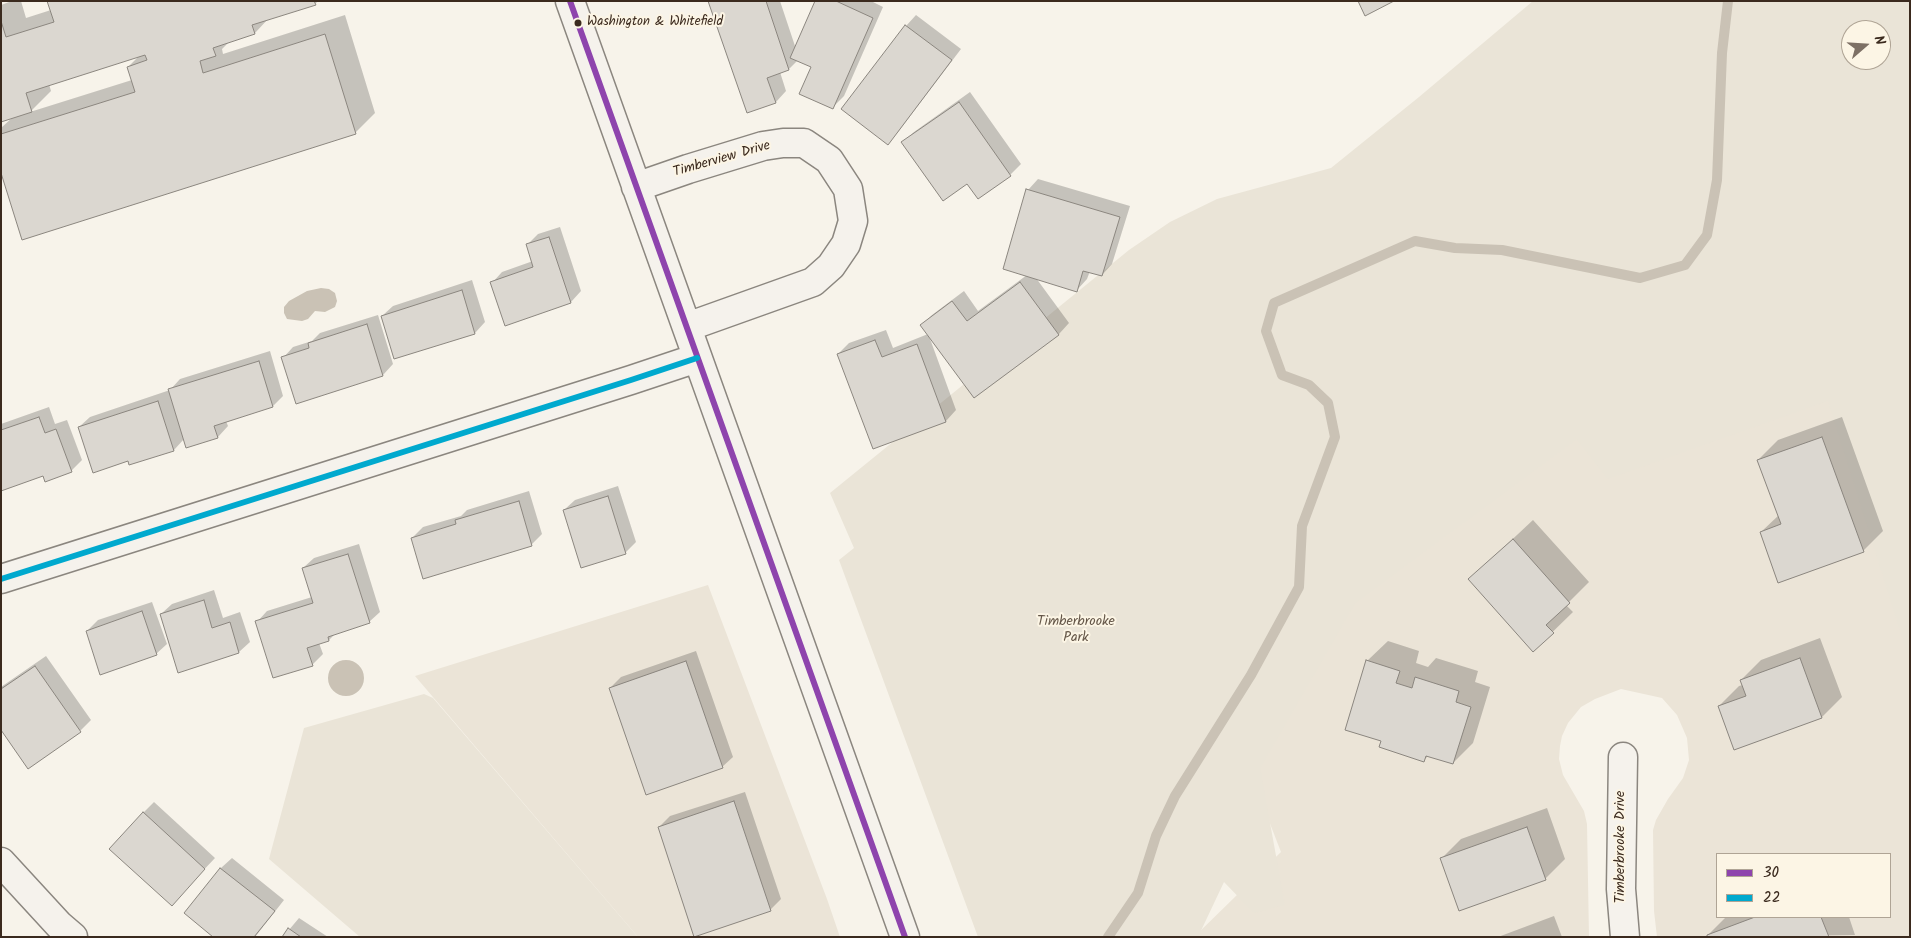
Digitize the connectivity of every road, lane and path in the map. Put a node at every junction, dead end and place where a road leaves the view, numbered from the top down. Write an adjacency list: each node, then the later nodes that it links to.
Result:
1 (570, 1): 2 (street)
2 (636, 187): 3 (street); 3 (street, Timberview Drive)
3 (687, 327): 4 (street)
4 (697, 358): 5 (street); 9 (street)
5 (1, 579)
6 (1623, 757): 10 (street, Timberbrooke Drive)
7 (1, 862): 8 (street)
8 (73, 937)
9 (905, 937)
10 (1625, 937)

